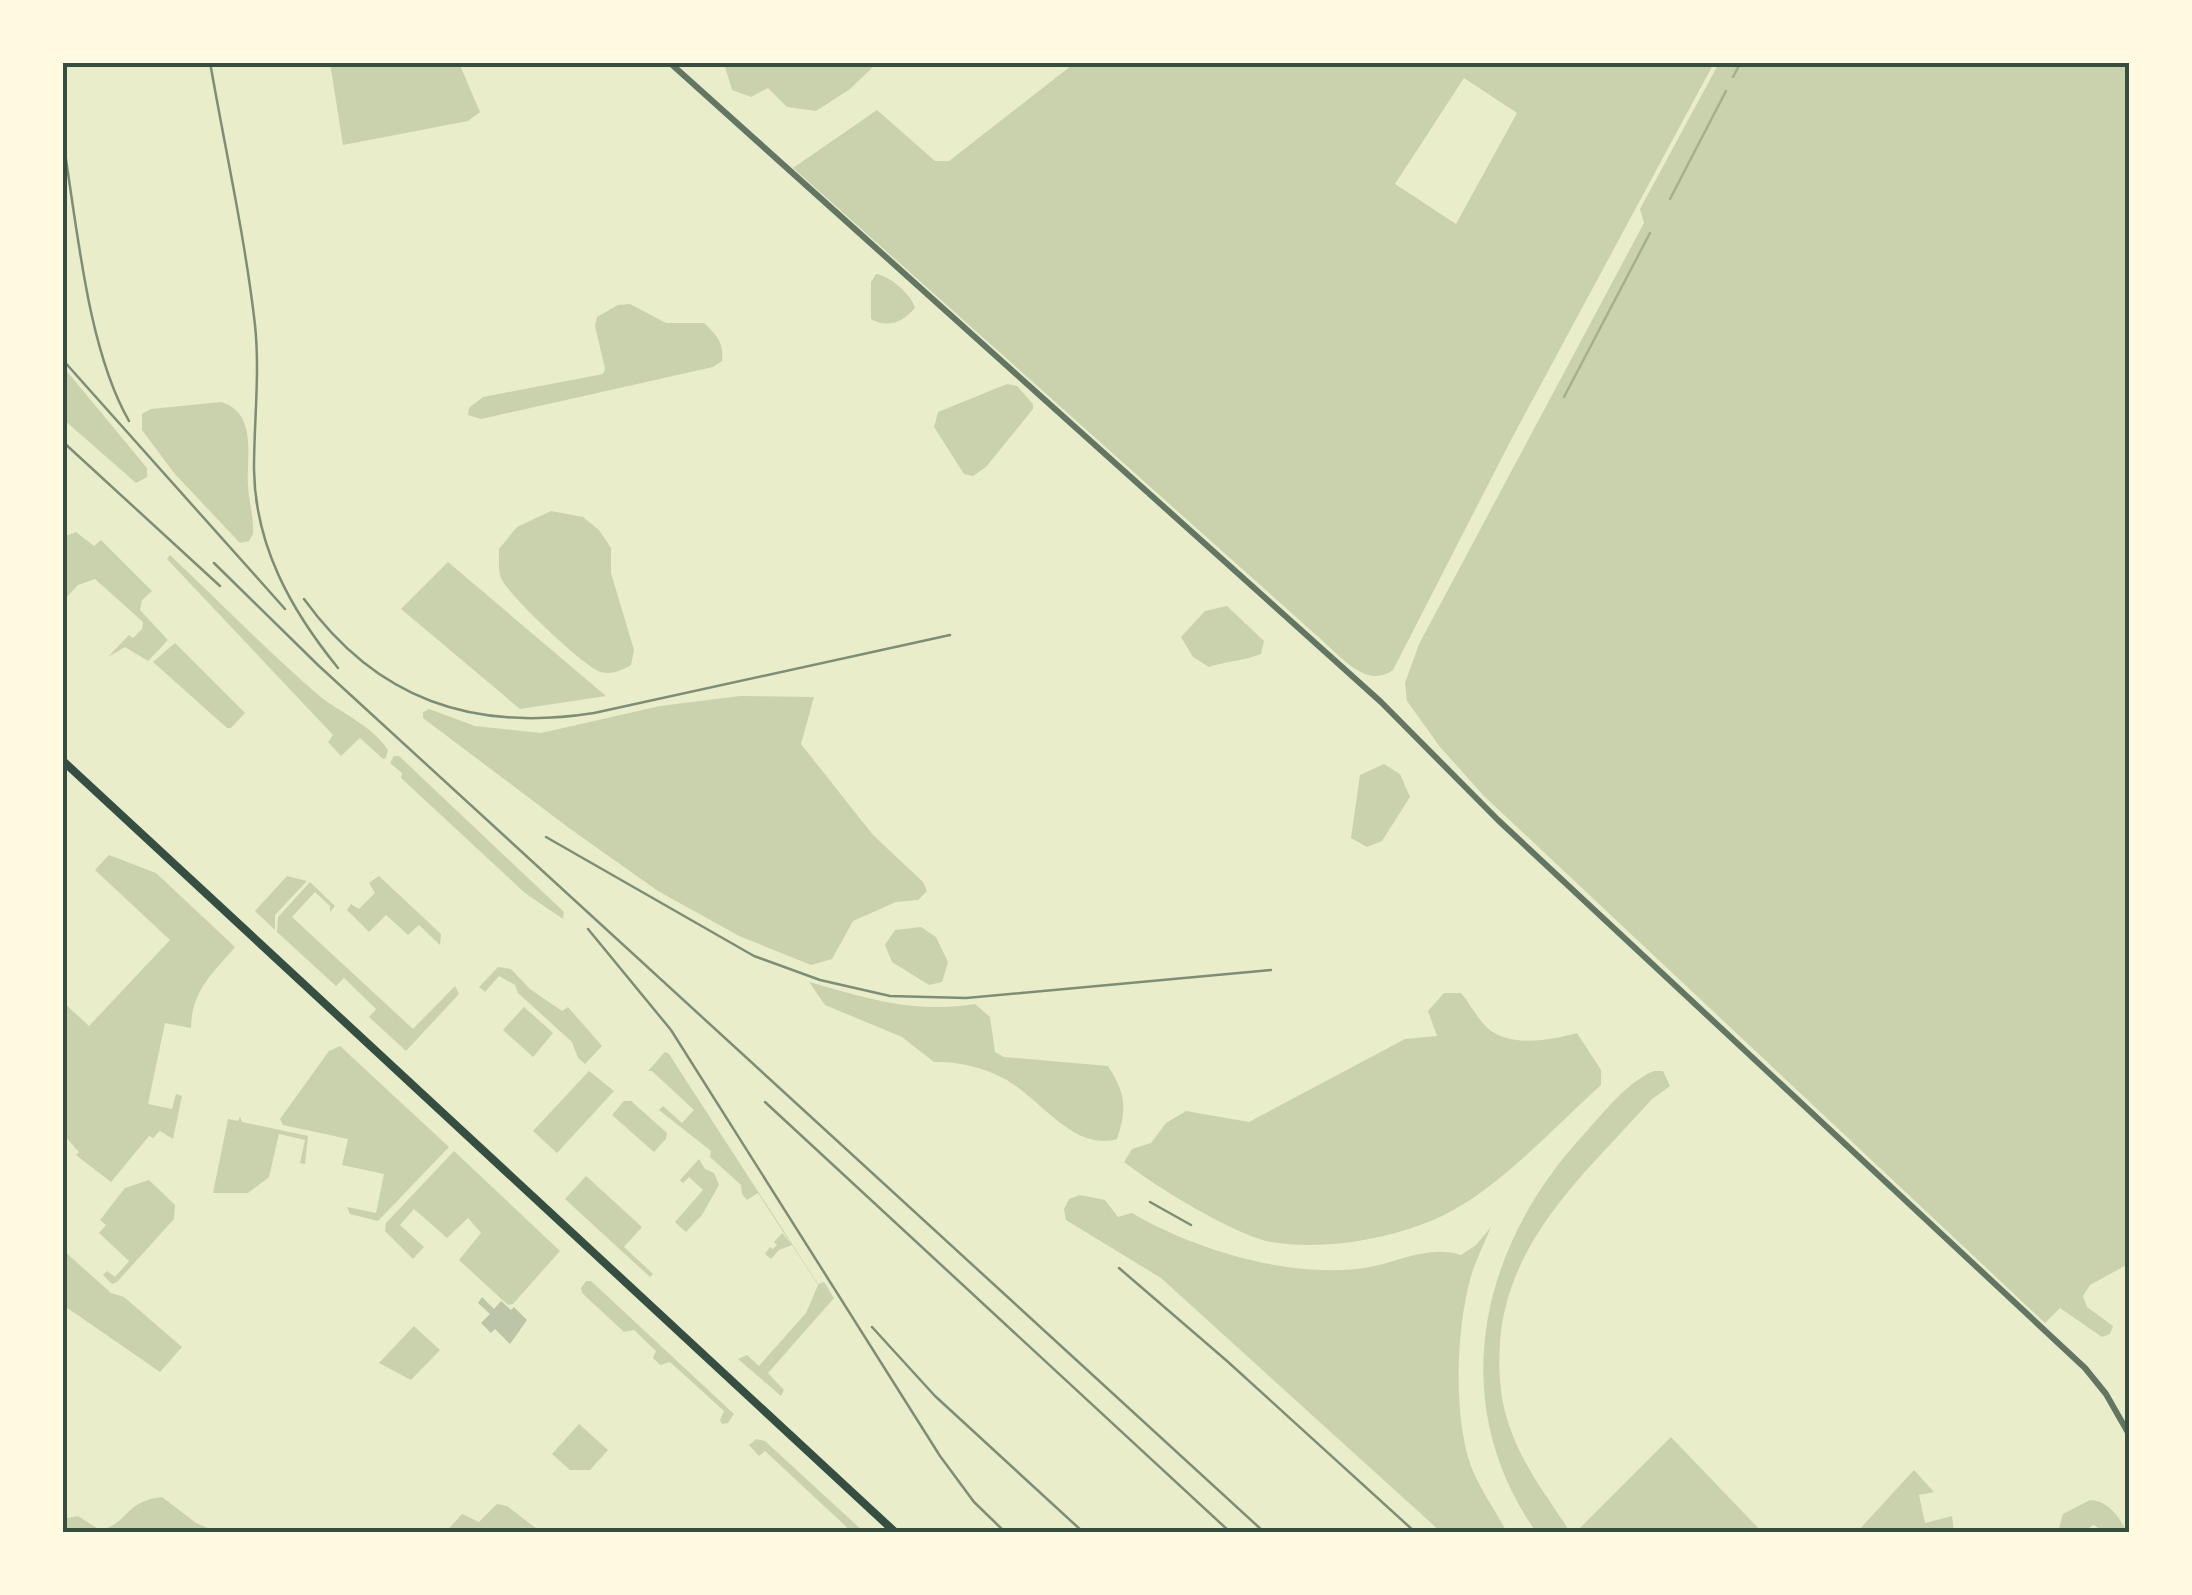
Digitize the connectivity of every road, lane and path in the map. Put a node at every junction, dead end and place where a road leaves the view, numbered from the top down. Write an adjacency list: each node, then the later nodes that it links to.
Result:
1 (669, 62): 3 (street)
2 (62, 760): 4 (main road)
3 (2130, 1436)
4 (895, 1532)

